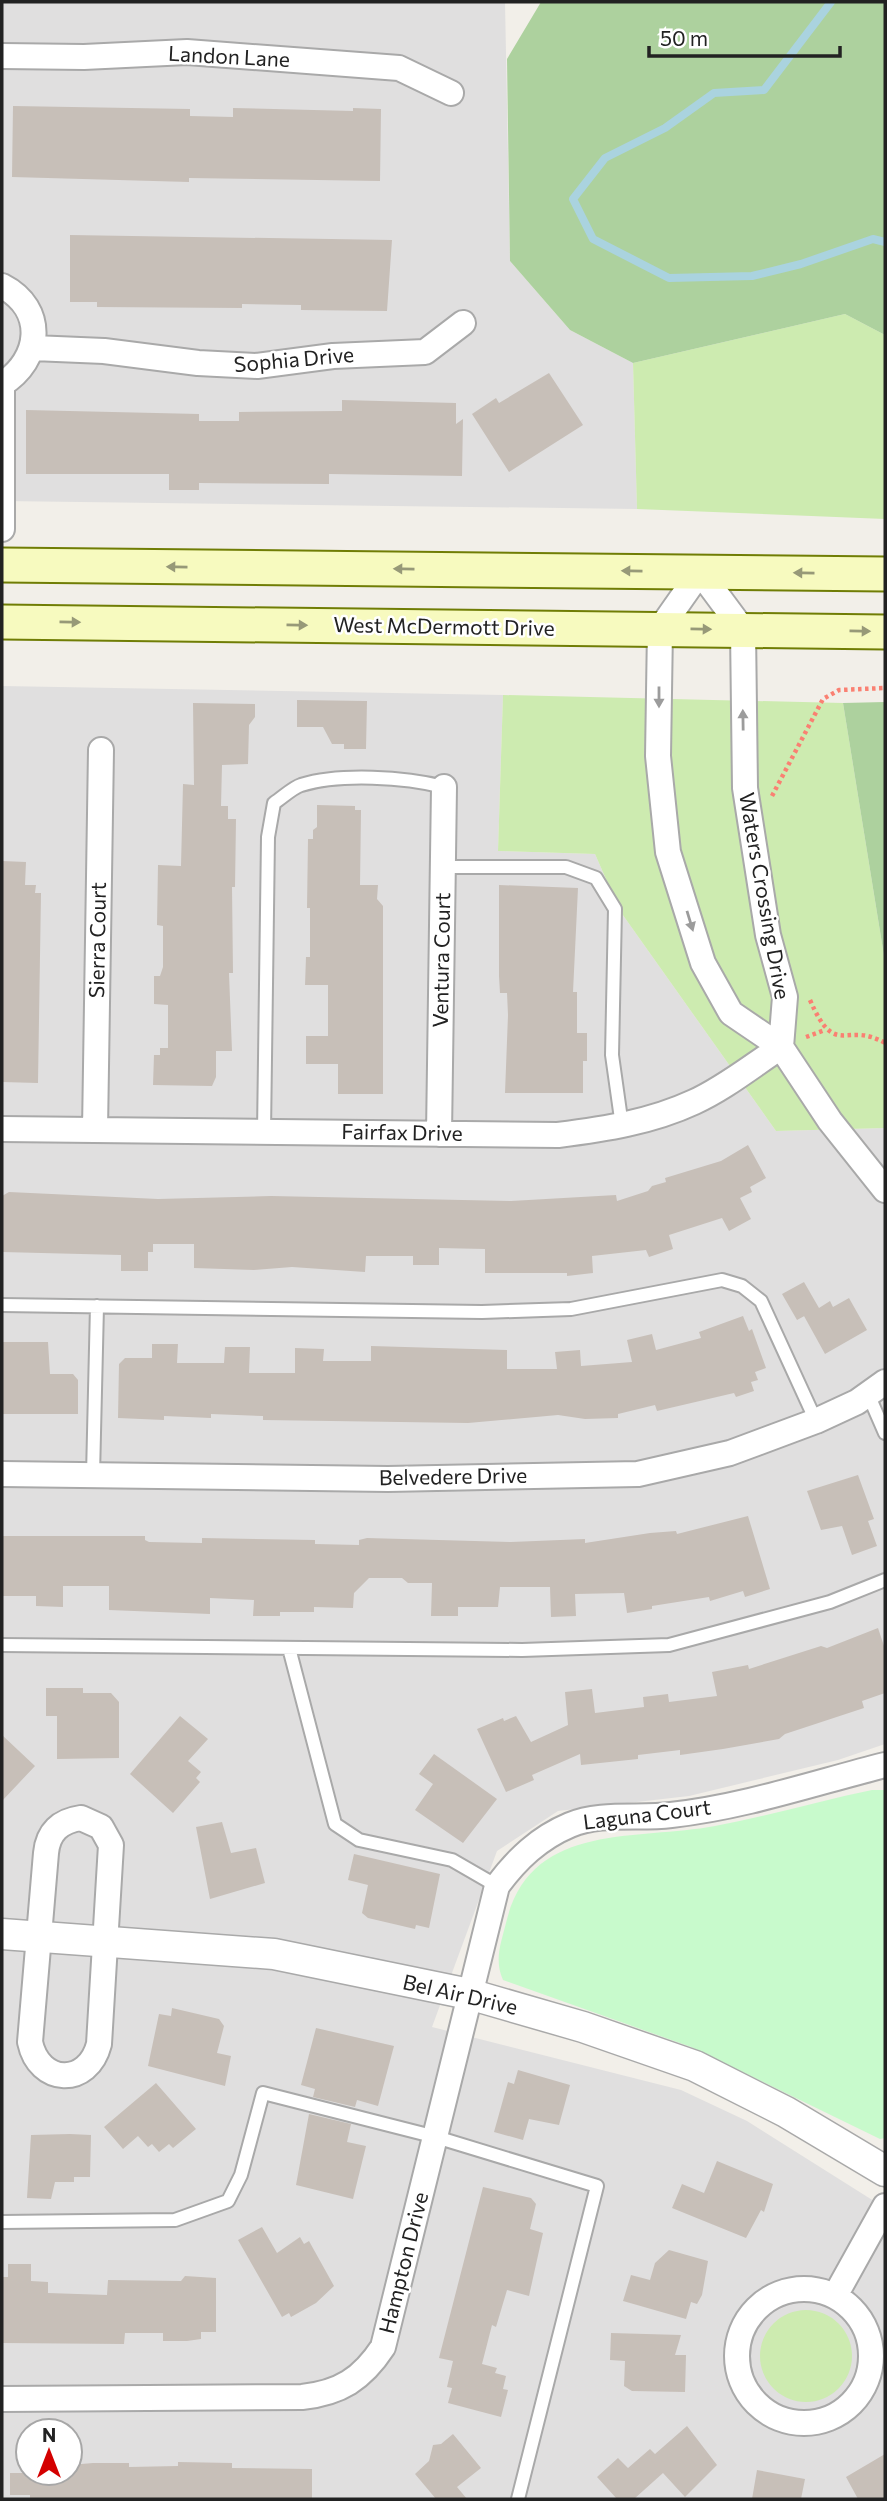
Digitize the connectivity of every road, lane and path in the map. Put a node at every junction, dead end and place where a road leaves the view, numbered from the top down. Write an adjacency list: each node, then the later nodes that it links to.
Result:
1 (2, 56): 2 (street, Landon Lane)
2 (451, 93)
3 (2, 286): 5 (street)
4 (463, 323): 5 (street, Sophia Drive)
5 (33, 348): 6 (street)
6 (2, 384): 7 (street)
7 (2, 529)
8 (2, 565): 9 (main road, one-way to 8)
9 (700, 572): 10 (main road, one-way to 9); 12 (street); 13 (street)
10 (885, 574)
11 (2, 622): 12 (main road, West McDermott Drive, one-way to 12)
12 (660, 629): 13 (main road, West McDermott Drive, one-way to 13); 22 (street, Waters Crossing Drive, one-way to 22)
13 (743, 630): 14 (main road, West McDermott Drive, one-way to 14); 22 (street, Waters Crossing Drive, one-way to 13)
14 (885, 632)
15 (885, 688): 18 (path)
16 (102, 750): 25 (street, Sierra Court)
17 (444, 786): 19 (street, Ventura Court); 26 (lane)
18 (767, 806)
19 (443, 867): 23 (lane); 27 (street, Ventura Court)
20 (805, 989): 21 (path)
21 (885, 1043)
22 (781, 1047): 23 (street, Fairfax Drive); 28 (street, Waters Crossing Drive)
23 (622, 1126): 27 (street, Fairfax Drive)
24 (2, 1129): 25 (street, Fairfax Drive)
25 (95, 1130): 26 (street, Fairfax Drive)
26 (264, 1132): 27 (street, Fairfax Drive)
27 (439, 1134)
28 (885, 1190)
29 (2, 1305): 30 (lane)
30 (97, 1306): 32 (lane); 35 (lane)
31 (877, 1388): 32 (street, Belvedere Drive); 33 (lane)
32 (816, 1421): 35 (street, Belvedere Drive)
33 (885, 1433)
34 (2, 1474): 35 (street, Belvedere Drive)
35 (93, 1475)
36 (885, 1580): 38 (lane)
37 (2, 1645): 38 (lane)
38 (289, 1648): 40 (lane)
39 (885, 1765): 40 (street, Laguna Court)
40 (497, 1886): 44 (street, Laguna Court)
41 (2, 1934): 42 (street, Bel Air Drive)
42 (38, 1937): 43 (street, Bel Air Drive); 43 (street); 43 (street)
43 (106, 1942): 44 (street, Bel Air Drive)
44 (470, 1994): 45 (street, Hampton Drive); 46 (street, Bel Air Drive)
45 (436, 2137): 48 (lane); 50 (street, Hampton Drive); 51 (lane)
46 (885, 2171)
47 (885, 2206): 49 (street)
48 (2, 2221)
49 (835, 2296): 49 (street)
50 (2, 2399)
51 (518, 2499)

